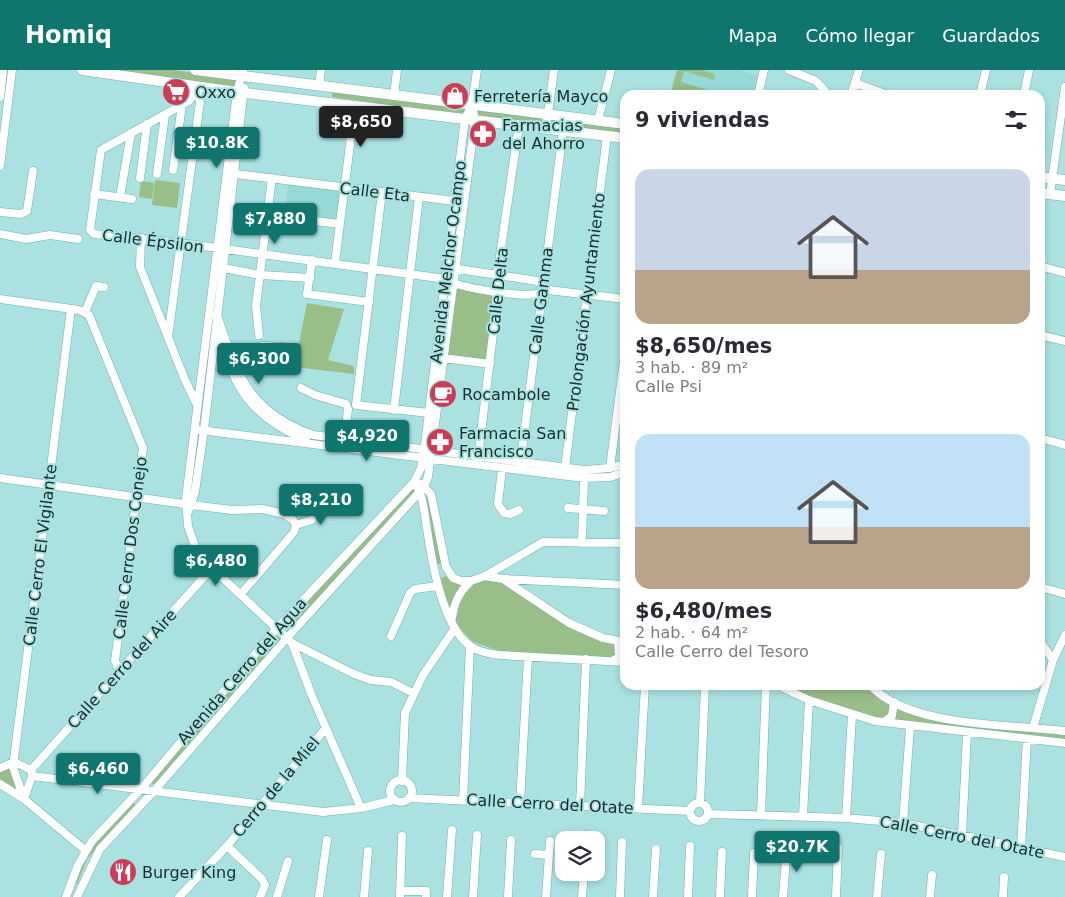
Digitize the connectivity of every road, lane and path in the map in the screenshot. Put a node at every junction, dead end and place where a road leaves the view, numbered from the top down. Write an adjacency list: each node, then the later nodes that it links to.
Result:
1 (3, 70): 27 (street)
2 (12, 70): 44 (street)
3 (82, 70): 19 (main road)
4 (194, 70): 15 (main road)
5 (321, 70): 17 (street)
6 (397, 70): 28 (street)
7 (477, 70): 31 (street, Avenida Melchor Ocampo)
8 (554, 70): 33 (street)
9 (611, 70): 35 (street)
10 (764, 70): 20 (street)
11 (792, 70): 21 (street)
12 (859, 70): 16 (street)
13 (986, 70): 24 (street)
14 (1029, 70): 25 (street)
15 (243, 73): 17 (main road); 26 (street)
16 (855, 83): 22 (street); 23 (street)
17 (319, 86): 28 (main road)
18 (1065, 87): 52 (street)
19 (198, 89): 26 (main road); 29 (street); 69 (street)
20 (759, 90)
21 (824, 90)
22 (853, 90)
23 (874, 90)
24 (981, 90)
25 (1025, 90)
26 (241, 92): 30 (main road); 48 (street); 70 (street)
27 (0, 96)
28 (394, 96): 31 (main road)
29 (182, 105): 32 (street); 45 (street)
30 (355, 105): 34 (main road); 54 (street)
31 (472, 106): 33 (main road); 34 (street, Avenida Melchor Ocampo)
32 (164, 115): 37 (street); 47 (street)
33 (548, 115): 35 (main road); 39 (street)
34 (470, 119): 38 (main road); 62 (street, Avenida Melchor Ocampo); 77 (street, Avenida Melchor Ocampo)
35 (598, 120): 36 (main road)
36 (620, 123)
37 (147, 124): 41 (street); 50 (street)
38 (519, 125): 39 (main road); 81 (street, Calle Delta)
39 (546, 128): 40 (main road)
40 (563, 130): 42 (main road); 85 (street, Calle Gamma)
41 (131, 133): 56 (street); 59 (street)
42 (607, 136): 43 (main road); 87 (street, Prolongación Ayuntamiento)
43 (620, 137)
44 (0, 166)
45 (173, 170)
46 (33, 171): 63 (street)
47 (157, 174)
48 (236, 174): 51 (street, Calle Eta); 70 (street)
49 (1045, 177): 52 (main road)
50 (140, 178)
51 (272, 178): 54 (street, Calle Eta); 64 (street)
52 (1052, 178): 53 (main road); 57 (street)
53 (1065, 180)
54 (344, 188): 55 (street, Calle Eta); 65 (street)
55 (382, 192): 60 (street, Calle Eta); 76 (street)
56 (94, 194): 59 (street); 67 (street, Calle Épsilon)
57 (1045, 194): 58 (main road)
58 (1065, 196)
59 (120, 197): 61 (street)
60 (419, 197): 62 (street, Calle Eta); 79 (street)
61 (132, 198)
62 (455, 201): 77 (street, Avenida Melchor Ocampo)
63 (0, 212)
64 (268, 215): 65 (street); 71 (street)
65 (340, 224): 73 (street)
66 (0, 234): 68 (street)
67 (141, 238): 69 (street, Calle Épsilon); 97 (street)
68 (78, 239)
69 (181, 243): 70 (street, Calle Épsilon); 97 (street)
70 (222, 250): 71 (street, Calle Épsilon); 75 (street); 93 (street)
71 (263, 254): 72 (street, Calle Épsilon); 80 (street)
72 (312, 260): 73 (street, Calle Épsilon); 82 (street)
73 (335, 263): 76 (street, Calle Épsilon)
74 (1045, 267): 78 (street)
75 (224, 268): 80 (street); 93 (street)
76 (373, 268): 79 (street, Calle Épsilon); 90 (street)
77 (451, 268): 81 (street, Calle Épsilon); 83 (street, Avenida Melchor Ocampo)
78 (1065, 273)
79 (410, 274): 83 (street, Calle Épsilon); 106 (street)
80 (261, 275): 82 (street); 95 (street)
81 (498, 276): 85 (street, Calle Épsilon); 86 (street, Calle Delta)
82 (310, 278): 90 (street)
83 (449, 281): 86 (street, Calle Épsilon); 101 (street, Avenida Melchor Ocampo); 107 (street, Avenida Melchor Ocampo)
84 (104, 287): 92 (street)
85 (544, 289): 86 (street, Calle Épsilon); 87 (street, Calle Épsilon); 117 (street, Calle Gamma)
86 (497, 291): 102 (street, Calle Delta)
87 (587, 294): 88 (street, Calle Épsilon); 118 (street, Prolongación Ayuntamiento)
88 (620, 298)
89 (0, 299): 91 (street)
90 (369, 302): 106 (street)
91 (71, 309): 92 (street); 126 (street, Calle Cerro El Vigilante)
92 (85, 312): 130 (street, Calle Cerro Dos Conejo)
93 (213, 314): 94 (street); 100 (street)
94 (211, 326): 100 (street); 105 (street)
95 (259, 335)
96 (1045, 336): 98 (street)
97 (168, 337): 105 (street)
98 (1065, 341)
99 (283, 347): 100 (street)
100 (228, 356): 111 (street); 112 (street)
101 (443, 358): 102 (street); 114 (street, Avenida Melchor Ocampo)
102 (490, 364): 115 (street, Calle Delta)
103 (301, 388): 112 (street)
104 (620, 391): 119 (street)
105 (202, 408): 108 (street); 109 (street)
106 (394, 410): 107 (street)
107 (429, 413): 114 (street, Avenida Melchor Ocampo)
108 (195, 429): 109 (street); 131 (street)
109 (204, 430): 111 (street); 131 (street)
110 (1045, 439): 113 (street)
111 (314, 444): 112 (street)
112 (343, 444): 114 (street)
113 (1065, 445)
114 (427, 455): 115 (street); 120 (street); 122 (street, Avenida Cerro del Agua); 125 (street, Avenida Cerro del Agua)
115 (478, 458): 117 (street)
116 (620, 465): 119 (street)
117 (520, 467): 118 (street); 120 (street); 124 (street)
118 (565, 468): 119 (street)
119 (610, 468)
120 (502, 469): 134 (street)
121 (620, 474): 124 (street)
122 (428, 477): 127 (street, Avenida Cerro del Agua); 128 (street)
123 (0, 478): 126 (street)
124 (584, 478): 133 (street)
125 (415, 480): 127 (street); 151 (street, Avenida Cerro del Agua)
126 (48, 484): 130 (street); 186 (street, Calle Cerro El Vigilante)
127 (423, 489): 128 (street); 141 (street); 154 (street, Avenida Cerro del Agua)
128 (431, 494): 139 (street)
129 (317, 495): 136 (street)
130 (137, 497): 131 (street); 164 (street, Calle Cerro Dos Conejo)
131 (188, 505): 136 (street); 140 (street)
132 (568, 508): 133 (street)
133 (582, 509): 135 (street); 137 (street)
134 (519, 510)
135 (604, 511)
136 (296, 526): 148 (street)
137 (582, 543): 138 (street); 142 (street)
138 (620, 543)
139 (446, 567): 141 (street); 144 (street)
140 (212, 568): 148 (street); 164 (street, Calle Cerro del Aire)
141 (434, 570): 146 (street)
142 (485, 576): 143 (street); 144 (street)
143 (503, 579): 145 (street); 155 (street)
144 (471, 581): 150 (street)
145 (620, 585)
146 (438, 586): 150 (street); 153 (street)
147 (1045, 588): 149 (street)
148 (241, 594): 151 (street)
149 (1065, 594)
150 (454, 625): 156 (street); 172 (street)
151 (277, 628): 154 (street); 191 (street, Avenida Cerro del Agua)
152 (1065, 635): 161 (street)
153 (391, 636)
154 (290, 641): 172 (street); 178 (street); 192 (street, Avenida Cerro del Agua)
155 (620, 641)
156 (470, 646): 159 (street); 196 (street)
157 (1045, 648): 161 (street)
158 (620, 652): 162 (street)
159 (528, 657): 160 (street); 197 (street)
160 (586, 659): 162 (street); 200 (street)
161 (1053, 660): 165 (street)
162 (614, 661): 163 (street)
163 (620, 662)
164 (120, 671): 188 (street, Calle Cerro del Aire)
165 (1045, 687)
166 (645, 690): 202 (street)
167 (705, 690): 198 (street)
168 (766, 690): 205 (street)
169 (788, 690): 173 (street)
170 (877, 690): 174 (street)
171 (1044, 690): 179 (street)
172 (413, 693): 189 (street)
173 (809, 700): 175 (street); 206 (street)
174 (894, 702): 176 (street); 179 (street)
175 (852, 715): 176 (street); 207 (street)
176 (884, 722): 177 (street)
177 (910, 727): 182 (street); 209 (street)
178 (326, 728): 199 (street, Cerro de la Miel); 201 (street)
179 (1033, 728): 180 (street)
180 (1056, 730): 181 (street); 184 (street)
181 (1065, 731)
182 (967, 733): 183 (street); 214 (street)
183 (1027, 740): 184 (street); 223 (street)
184 (1054, 742): 185 (street)
185 (1065, 743)
186 (14, 762): 187 (street); 188 (street); 194 (street, Calle Cerro El Vigilante)
187 (0, 768)
188 (32, 773): 191 (street); 194 (street)
189 (402, 781): 193 (street); 195 (street)
190 (0, 784): 194 (street)
191 (141, 790): 192 (street); 224 (street, Avenida Cerro del Agua)
192 (154, 791): 199 (street); 239 (street, Avenida Cerro del Agua)
193 (409, 798): 195 (street); 196 (street, Calle Cerro del Otate)
194 (24, 799): 224 (street)
195 (394, 800): 201 (street)
196 (463, 800): 197 (street, Calle Cerro del Otate)
197 (520, 803): 200 (street, Calle Cerro del Otate)
198 (700, 803): 203 (street); 204 (street)
199 (262, 805): 201 (street); 219 (street, Cerro de la Miel)
200 (580, 806): 202 (street, Calle Cerro del Otate)
201 (362, 808)
202 (638, 808): 203 (street, Calle Cerro del Otate)
203 (690, 811): 208 (street)
204 (708, 814): 205 (street, Calle Cerro del Otate); 208 (street)
205 (761, 815): 206 (street, Calle Cerro del Otate)
206 (803, 816): 207 (street, Calle Cerro del Otate)
207 (846, 818): 209 (street, Calle Cerro del Otate)
208 (699, 822): 211 (street)
209 (904, 823): 214 (street, Calle Cerro del Otate)
210 (452, 830): 246 (street)
211 (697, 831)
212 (477, 835): 247 (street)
213 (402, 836): 237 (street)
214 (962, 836): 223 (street, Calle Cerro del Otate)
215 (327, 840): 243 (street)
216 (511, 840): 248 (street)
217 (550, 841): 231 (street)
218 (622, 842): 251 (street)
219 (227, 846): 240 (street, Cerro de la Miel); 241 (street, Cerro de la Miel)
220 (690, 846): 253 (street)
221 (787, 846): 256 (street)
222 (838, 848): 257 (street)
223 (1022, 848): 232 (street, Calle Cerro del Otate)
224 (85, 850): 238 (street, Avenida Cerro del Agua)
225 (656, 850): 252 (street)
226 (368, 851): 244 (street)
227 (722, 852): 254 (street)
228 (754, 853): 255 (street)
229 (535, 854): 231 (street)
230 (881, 854): 258 (street)
231 (549, 855): 249 (street)
232 (1065, 857)
233 (288, 861): 242 (street)
234 (932, 875): 259 (street)
235 (1004, 877): 260 (street)
236 (583, 881): 250 (street)
237 (400, 894): 245 (street)
238 (66, 897)
239 (77, 897)
240 (179, 897)
241 (260, 897)
242 (277, 897)
243 (319, 897)
244 (364, 897)
245 (426, 897)
246 (447, 897)
247 (473, 897)
248 (508, 897)
249 (546, 897)
250 (582, 897)
251 (620, 897)
252 (653, 897)
253 (688, 897)
254 (720, 897)
255 (752, 897)
256 (784, 897)
257 (836, 897)
258 (877, 897)
259 (930, 897)
260 (1003, 897)

